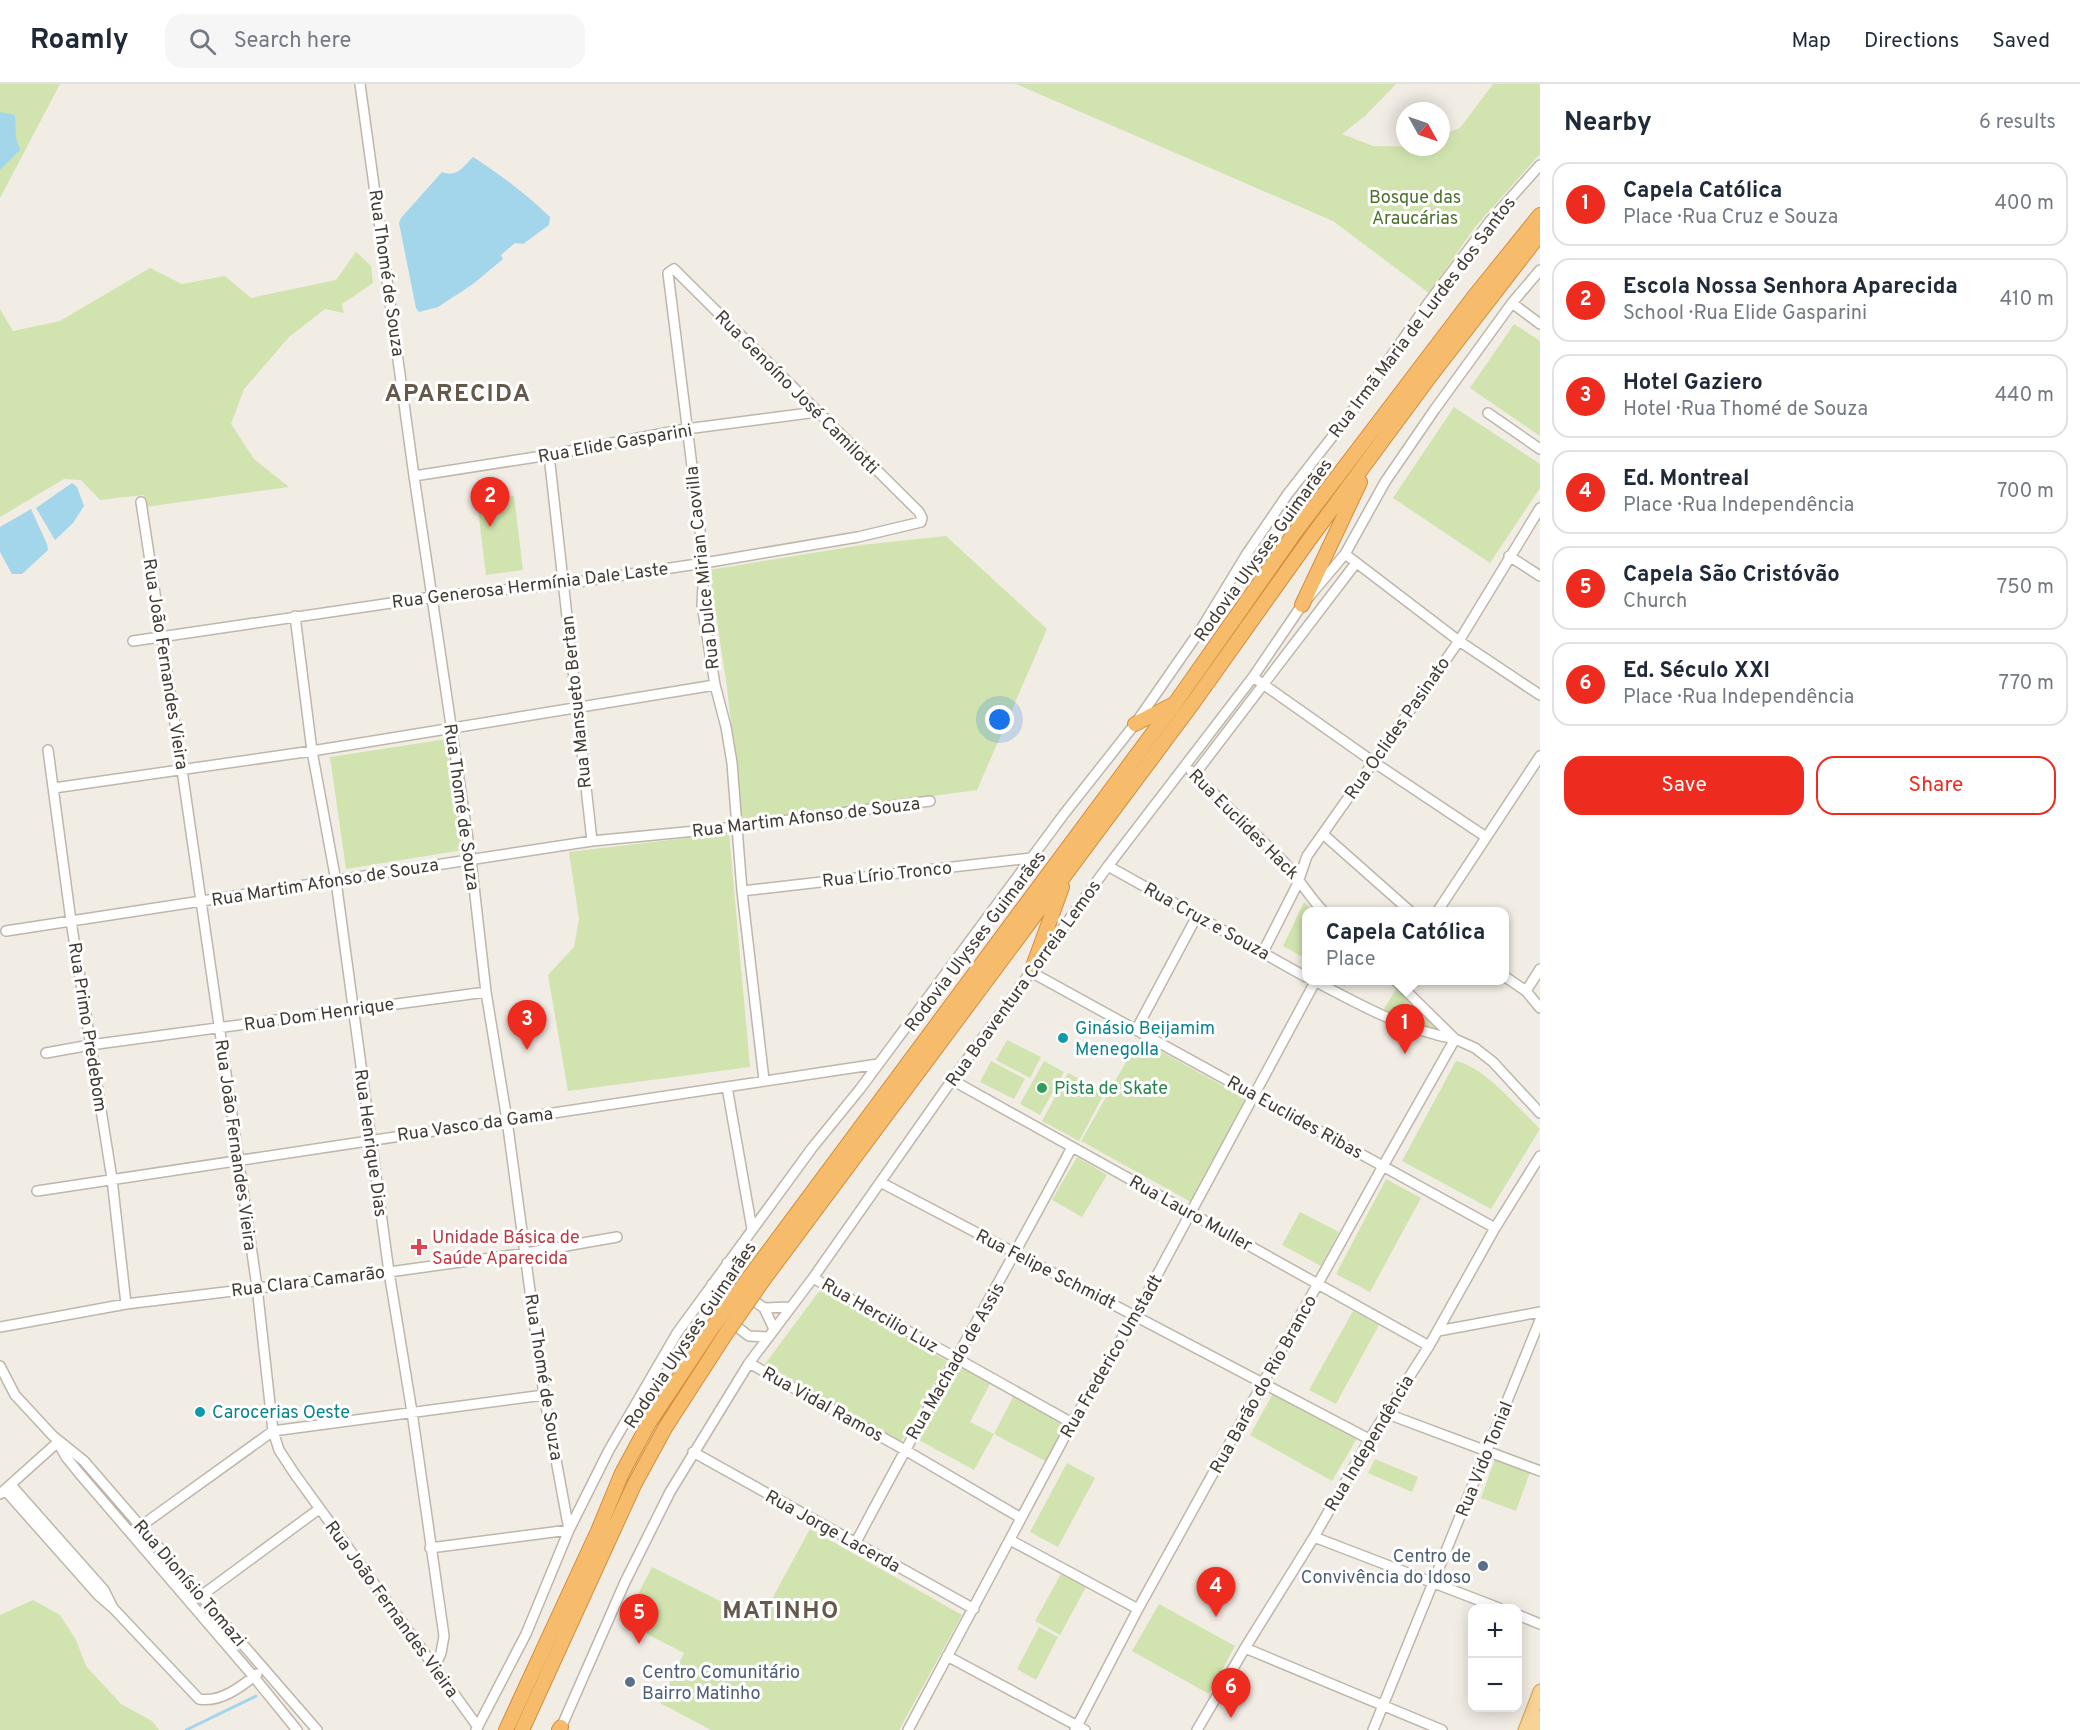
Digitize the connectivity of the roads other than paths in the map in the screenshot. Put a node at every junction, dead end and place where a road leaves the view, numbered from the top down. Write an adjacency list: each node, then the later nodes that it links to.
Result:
1 (360, 84): 15 (street, Rua Thomé de Souza)
2 (1540, 165): 37 (street, Rua Irmã Maria de Lurdes dos Santos)
3 (1540, 215): 35 (highway, Rodovia Ulysses Guimarães)
4 (1540, 234): 13 (highway, Rodovia Ulysses Guimarães)
5 (670, 270): 9 (street, Rua Genoíno José Camilotti); 11 (street, Rua Dulce Mirian Caovilla)
6 (1540, 270): 7 (street, Rua Boaventura Correia Lemos)
7 (1512, 303): 8 (street); 19 (street, Rua Boaventura Correia Lemos)
8 (1540, 324)
9 (817, 412): 11 (street, Rua Elide Gasparini); 18 (street, Rua Genoíno José Camilotti)
10 (1488, 413): 12 (street)
11 (686, 429): 14 (street, Rua Elide Gasparini); 21 (street, Rua Dulce Mirian Caovilla)
12 (1540, 449)
13 (1374, 453): 26 (highway); 55 (highway, Rodovia Ulysses Guimarães)
14 (549, 455): 15 (street, Rua Elide Gasparini); 24 (street, Rua Mansueto Bertan)
15 (414, 476): 25 (street, Rua Thomé de Souza)
16 (141, 502): 28 (street, Rua João Fernandes Vieira)
17 (1540, 508): 20 (street, Rua Oclides Pasinato)
18 (922, 518): 21 (street, Rua Generosa Hermínia Dale Laste)
19 (1345, 554): 22 (street); 26 (street, Rua Boaventura Correia Lemos)
20 (1509, 556): 23 (street); 30 (street, Rua Oclides Pasinato)
21 (704, 563): 24 (street, Rua Generosa Hermínia Dale Laste); 33 (street, Rua Dulce Mirian Caovilla)
22 (1356, 563): 30 (street); 32 (street)
23 (1540, 576)
24 (564, 584): 25 (street, Rua Generosa Hermínia Dale Laste); 36 (street, Rua Mansueto Bertan)
25 (432, 597): 27 (street, Rua Generosa Hermínia Dale Laste); 38 (street, Rua Thomé de Souza)
26 (1302, 605): 31 (street, Rua Boaventura Correia Lemos)
27 (295, 616): 28 (street, Rua Generosa Hermínia Dale Laste); 40 (street, Rua Henrique Dias)
28 (163, 638): 29 (street, Rua Generosa Hermínia Dale Laste); 44 (street, Rua João Fernandes Vieira)
29 (133, 641)
30 (1459, 641): 34 (street); 42 (street, Rua Oclides Pasinato)
31 (1253, 677): 32 (street); 43 (street, Rua Boaventura Correia Lemos)
32 (1263, 684): 42 (street); 45 (street)
33 (715, 685): 36 (street); 48 (street, Rua Dulce Mirian Caovilla)
34 (1540, 695)
35 (1176, 702): 37 (highway); 106 (highway, Rodovia Ulysses Guimarães)
36 (576, 708): 38 (street); 51 (street, Rua Mansueto Bertan)
37 (1135, 724): 52 (street, Rua Irmã Maria de Lurdes dos Santos)
38 (451, 727): 40 (street); 53 (street, Rua Thomé de Souza)
39 (48, 750): 46 (street, Rua Primo Predebom)
40 (312, 751): 44 (street); 57 (street, Rua Henrique Dias)
41 (1540, 756): 50 (street)
42 (1372, 761): 49 (street, Rua Oclides Pasinato); 50 (street)
43 (1185, 765): 45 (street, Rua Euclides Hack); 54 (street, Rua Boaventura Correia Lemos)
44 (182, 770): 46 (street); 59 (street, Rua João Fernandes Vieira)
45 (1195, 774): 56 (street, Rua Euclides Hack)
46 (54, 788): 64 (street, Rua Primo Predebom)
47 (930, 801): 48 (street, Rua Martim Afonso de Souza)
48 (736, 827): 51 (street, Rua Martim Afonso de Souza); 58 (street, Rua Dulce Mirian Caovilla)
49 (1323, 834): 56 (street, Rua Oclides Pasinato); 61 (street)
50 (1486, 837): 62 (street)
51 (592, 841): 53 (street, Rua Martim Afonso de Souza)
52 (1031, 858): 58 (street, Rua Lírio Tronco); 83 (street, Rua Irmã Maria de Lurdes dos Santos)
53 (471, 860): 57 (street, Rua Martim Afonso de Souza); 75 (street, Rua Thomé de Souza)
54 (1108, 866): 63 (street, Rua Cruz e Souza); 68 (street, Rua Boaventura Correia Lemos)
55 (1068, 871): 68 (highway); 106 (highway, Rodovia Ulysses Guimarães)
56 (1298, 877): 60 (street, Rua Euclides Hack); 66 (street, Rua Oclides Pasinato)
57 (336, 881): 59 (street, Rua Martim Afonso de Souza); 77 (street, Rua Henrique Dias)
58 (742, 891): 84 (street, Rua Dulce Mirian Caovilla)
59 (200, 900): 64 (street, Rua Martim Afonso de Souza); 78 (street, Rua João Fernandes Vieira)
60 (1319, 907)
61 (1405, 907)
62 (1440, 907)
63 (1197, 916): 66 (street, Rua Cruz e Souza); 79 (street)
64 (71, 921): 65 (street, Rua Martim Afonso de Souza); 81 (street, Rua Primo Predebom)
65 (6, 931)
66 (1263, 952): 69 (street, Rua Cruz e Souza)
67 (1540, 969): 74 (street)
68 (1031, 972): 79 (street, Rua Euclides Ribas); 85 (street, Rua Boaventura Correia Lemos)
69 (1302, 975)
70 (1509, 979): 74 (street)
71 (1309, 985): 87 (street, Rua Frederico Umstadt)
72 (1321, 985): 80 (street, Rua Cruz e Souza)
73 (1399, 985): 80 (street)
74 (1526, 991): 76 (street)
75 (486, 992): 77 (street, Rua Dom Henrique); 89 (street, Rua Thomé de Souza)
76 (1540, 1008)
77 (354, 1009): 78 (street, Rua Dom Henrique); 90 (street, Rua Henrique Dias)
78 (219, 1028): 81 (street, Rua Dom Henrique); 93 (street, Rua João Fernandes Vieira)
79 (1136, 1030): 87 (street, Rua Euclides Ribas)
80 (1455, 1039): 88 (street); 94 (street, Rua Barão do Rio Branco)
81 (90, 1045): 82 (street, Rua Dom Henrique); 95 (street, Rua Primo Predebom)
82 (46, 1053)
83 (878, 1064): 84 (street, Rua Vasco da Gama); 99 (street, Rua Irmã Maria de Lurdes dos Santos)
84 (764, 1080): 86 (street, Rua Vasco da Gama)
85 (952, 1080): 91 (street, Rua Lauro Muller); 96 (street, Rua Boaventura Correia Lemos)
86 (727, 1087): 89 (street, Rua Vasco da Gama); 99 (street)
87 (1254, 1095): 94 (street, Rua Euclides Ribas); 98 (street, Rua Frederico Umstadt)
88 (1540, 1113)
89 (507, 1120): 90 (street, Rua Vasco da Gama); 102 (street, Rua Thomé de Souza)
90 (370, 1139): 93 (street, Rua Vasco da Gama); 105 (street, Rua Henrique Dias)
91 (1072, 1147): 98 (street, Rua Lauro Muller); 103 (street, Rua Machado de Assis)
92 (1540, 1156): 100 (street, Rua Independência)
93 (237, 1160): 95 (street, Rua Vasco da Gama); 109 (street, Rua João Fernandes Vieira)
94 (1383, 1166): 100 (street, Rua Euclides Ribas); 108 (street, Rua Barão do Rio Branco)
95 (112, 1179): 97 (street, Rua Vasco da Gama); 112 (street, Rua Primo Predebom)
96 (882, 1183): 103 (street, Rua Felipe Schmidt); 107 (street, Rua Boaventura Correia Lemos)
97 (37, 1191)
98 (1191, 1213): 108 (street, Rua Lauro Muller); 118 (street, Rua Frederico Umstadt)
99 (752, 1228): 104 (street, Rua Irmã Maria de Lurdes dos Santos)
100 (1496, 1228): 121 (street, Rua Independência)
101 (617, 1237): 102 (street, Rua Clara Camarão)
102 (526, 1253): 105 (street, Rua Clara Camarão); 130 (street, Rua Thomé de Souza)
103 (1015, 1254): 118 (street, Rua Felipe Schmidt); 126 (street, Rua Machado de Assis)
104 (727, 1263): 110 (street); 111 (street, Rua Irmã Maria de Lurdes dos Santos)
105 (389, 1272): 109 (street, Rua Clara Camarão); 131 (street, Rua Henrique Dias)
106 (759, 1275): 168 (highway, Rodovia Ulysses Guimarães, bridge); 175 (highway, Rodovia Ulysses Guimarães, bridge)
107 (813, 1278): 113 (street, Rua Boaventura Correia Lemos); 126 (street, Rua Hercilio Luz)
108 (1318, 1283): 124 (street, Rua Lauro Muller); 129 (street, Rua Barão do Rio Branco)
109 (256, 1287): 112 (street, Rua Clara Camarão); 134 (street, Rua João Fernandes Vieira)
110 (735, 1287): 111 (street); 115 (street)
111 (710, 1288): 114 (street); 116 (street, Rua Irmã Maria de Lurdes dos Santos)
112 (126, 1304): 120 (street, Rua Clara Camarão)
113 (790, 1307): 115 (street); 122 (street, Rua Boaventura Correia Lemos)
114 (713, 1308): 116 (street); 123 (street)
115 (764, 1308): 122 (street)
116 (693, 1310): 145 (street, Rua Irmã Maria de Lurdes dos Santos)
117 (1540, 1312): 121 (street)
118 (1135, 1316): 129 (street, Rua Felipe Schmidt); 133 (street, Rua Frederico Umstadt)
119 (1540, 1320): 138 (street, Rua Vido Tonial)
120 (0, 1327)
121 (1438, 1331): 124 (street, Rua Independência)
122 (771, 1333): 123 (street); 125 (street, Rua Boaventura Correia Lemos)
123 (749, 1336): 125 (street)
124 (1429, 1346): 132 (street, Rua Independência)
125 (756, 1354): 127 (street, Rua Boaventura Correia Lemos)
126 (956, 1358): 133 (street, Rua Hercilio Luz); 137 (street, Rua Machado de Assis)
127 (749, 1363): 137 (street, Rua Vidal Ramos); 139 (street, Rua Boaventura Correia Lemos)
128 (0, 1366): 136 (street, Rua Dionísio Tomazi)
129 (1264, 1383): 135 (street, Rua Felipe Schmidt); 155 (street, Rua Barão do Rio Branco)
130 (544, 1395): 131 (street); 145 (street, Rua Thomé de Souza)
131 (412, 1412): 134 (street); 149 (street, Rua Henrique Dias)
132 (1385, 1413): 135 (street, Rua Independência); 138 (street)
133 (1072, 1423): 143 (street, Rua Frederico Umstadt)
134 (273, 1431): 142 (street, Rua João Fernandes Vieira); 144 (street)
135 (1369, 1439): 146 (street, Rua Independência)
136 (58, 1442): 141 (street); 144 (street, Rua Dionísio Tomazi); 152 (street, Rua Dionísio Tomazi)
137 (905, 1450): 143 (street, Rua Vidal Ramos); 148 (street, Rua Machado de Assis)
138 (1488, 1451): 140 (street); 150 (street, Rua Vido Tonial)
139 (693, 1452): 148 (street, Rua Jorge Lacerda); 171 (street, Rua Boaventura Correia Lemos)
140 (1540, 1471)
141 (5, 1490): 164 (street)
142 (319, 1509): 151 (street); 163 (street, Rua João Fernandes Vieira)
143 (1021, 1518): 147 (street, Rua Frederico Umstadt)
144 (141, 1526): 151 (street, Rua Dionísio Tomazi)
145 (569, 1530): 149 (street); 170 (street, Rua Irmã Maria de Lurdes dos Santos)
146 (1314, 1537): 150 (street); 159 (street, Rua Independência)
147 (1010, 1540): 154 (street, Rua Frederico Umstadt); 155 (street)
148 (855, 1544): 154 (street, Rua Jorge Lacerda)
149 (430, 1548): 163 (street, Rua Henrique Dias)
150 (1434, 1583): 153 (street); 166 (street, Rua Vido Tonial)
151 (201, 1596): 152 (street); 158 (street, Rua Dionísio Tomazi)
152 (191, 1604): 160 (street, Rua Dionísio Tomazi)
153 (1489, 1604)
154 (974, 1609): 161 (street, Rua Frederico Umstadt)
155 (1138, 1609): 172 (street, Rua Barão do Rio Branco)
156 (1522, 1617): 157 (street)
157 (1540, 1624)
158 (240, 1641): 160 (street); 162 (street, Rua Dionísio Tomazi)
159 (1245, 1648): 166 (street); 177 (street, Rua Independência)
160 (230, 1649): 164 (street, Rua Dionísio Tomazi)
161 (947, 1656): 172 (street); 176 (street, Rua Frederico Umstadt)
162 (263, 1669): 164 (street); 169 (street, Rua Dionísio Tomazi)
163 (434, 1669): 170 (street, Rua João Fernandes Vieira)
164 (254, 1677): 173 (street, Rua Dionísio Tomazi)
165 (1539, 1699): 180 (main road)
166 (1384, 1705): 178 (street, Rua Vido Tonial); 179 (street)
167 (1540, 1717): 181 (main road)
168 (506, 1726)
169 (314, 1727): 174 (street)
170 (477, 1729)
171 (562, 1729)
172 (1079, 1729)
173 (297, 1730)
174 (303, 1730)
175 (522, 1730)
176 (908, 1730)
177 (1197, 1730)
178 (1374, 1730)
179 (1442, 1730)
180 (1525, 1730)
181 (1535, 1730)

